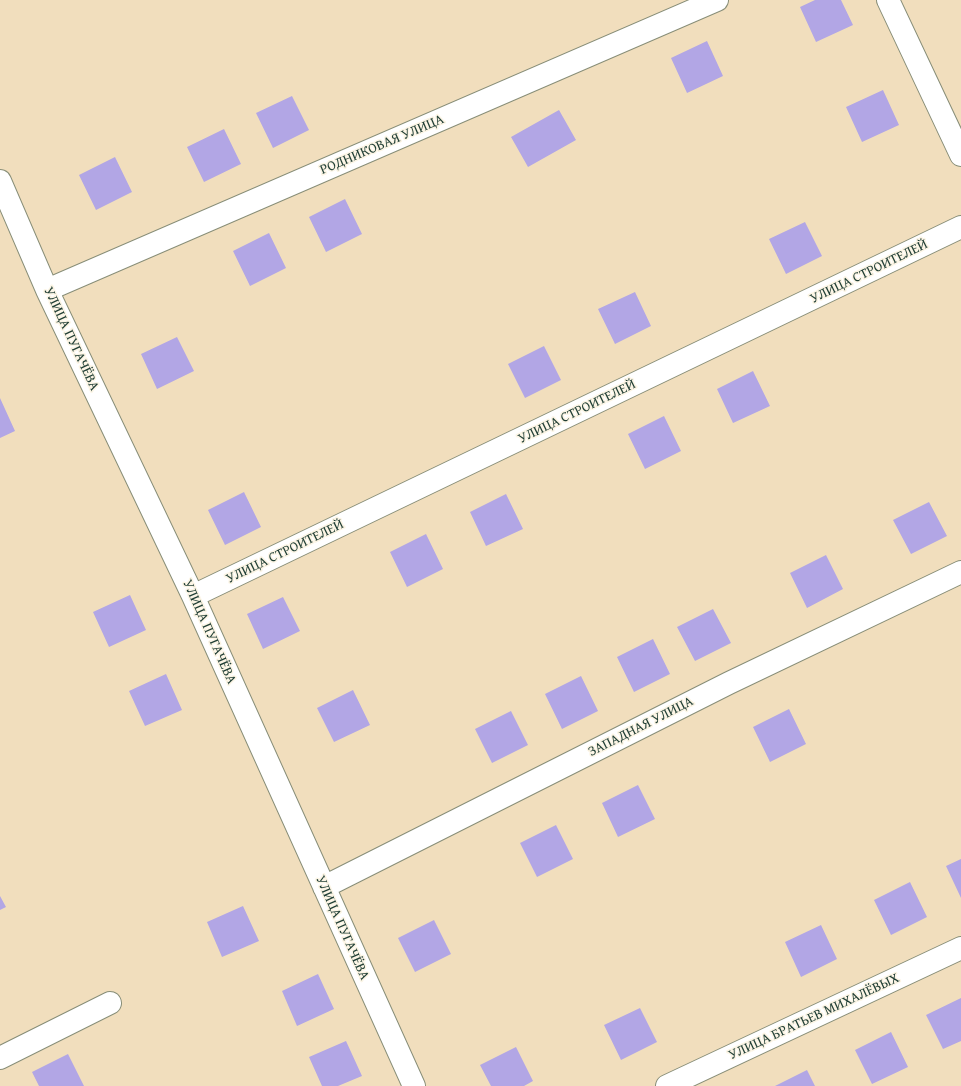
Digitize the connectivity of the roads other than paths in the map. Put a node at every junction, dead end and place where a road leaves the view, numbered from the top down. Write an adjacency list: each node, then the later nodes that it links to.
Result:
1 (717, 0): 6 (street, РОДНИКОВАЯ УЛИЦА)
2 (888, 0): 3 (street)
3 (961, 155)
4 (0, 181): 6 (street, УЛИЦА ПУГАЧЁВА)
5 (961, 227): 8 (street, УЛИЦА СТРОИТЕЛЕЙ)
6 (47, 290): 8 (street, УЛИЦА ПУГАЧЁВА)
7 (961, 572): 9 (street, ЗАПАДНАЯ УЛИЦА)
8 (193, 596): 9 (street, УЛИЦА ПУГАЧЁВА)
9 (324, 887): 13 (street, УЛИЦА ПУГАЧЁВА)
10 (961, 948): 14 (street, УЛИЦА БРАТЬЕВ МИХАЛЁВЫХ)
11 (110, 1003): 12 (street)
12 (1, 1056)
13 (414, 1086)
14 (667, 1086)

